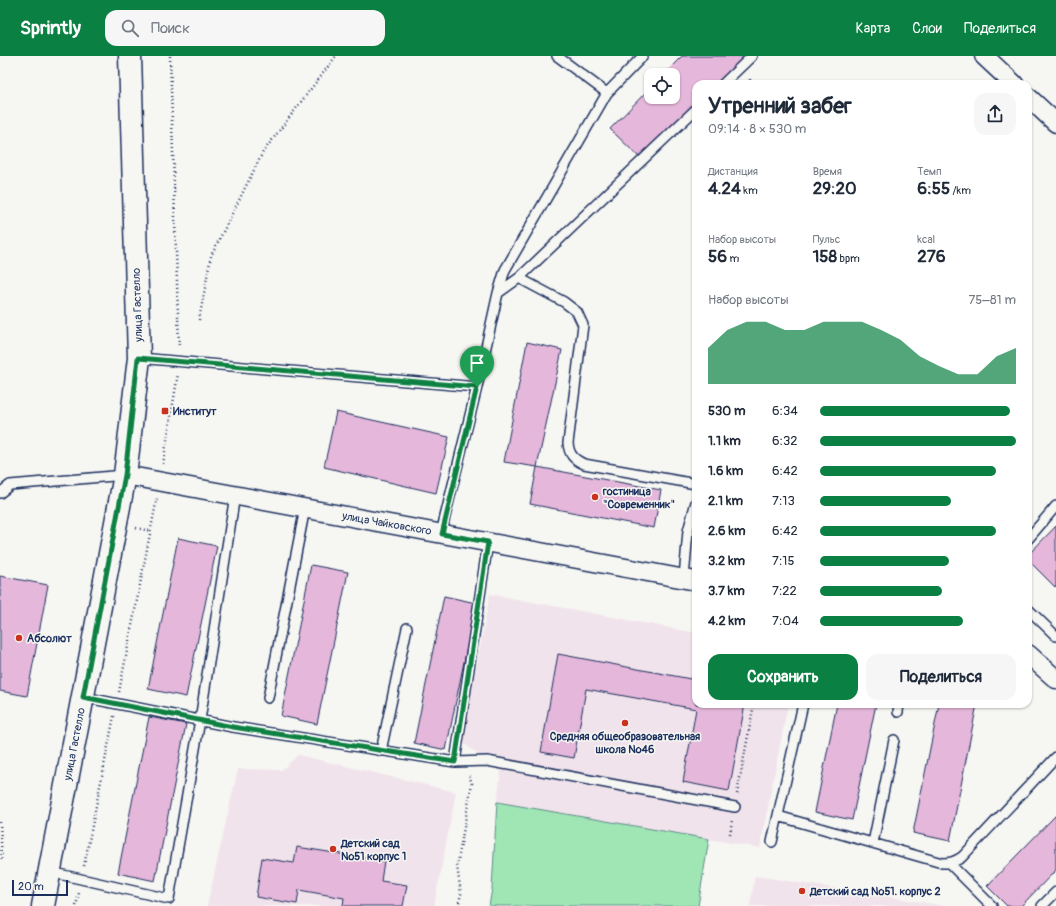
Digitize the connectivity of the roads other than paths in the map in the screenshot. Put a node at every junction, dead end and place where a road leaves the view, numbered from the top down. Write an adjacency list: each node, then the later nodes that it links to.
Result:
1 (130, 56): 14 (street, улица Гастелло)
2 (557, 56): 8 (lane)
3 (643, 56): 8 (lane)
4 (752, 56): 6 (lane)
5 (984, 56): 7 (street)
6 (727, 80)
7 (1010, 80)
8 (607, 93): 13 (lane)
9 (1032, 101): 11 (street)
10 (692, 114): 12 (lane)
11 (1056, 123)
12 (519, 278): 13 (lane); 17 (lane)
13 (498, 293): 15 (lane)
14 (138, 358): 15 (lane); 16 (street, улица Гастелло)
15 (477, 387): 23 (lane)
16 (125, 475): 18 (lane); 19 (street, улица Чайковского); 32 (street, улица Гастелло)
17 (692, 483)
18 (0, 493)
19 (235, 495): 21 (street, улица Чайковского); 35 (lane)
20 (1056, 506): 24 (lane)
21 (305, 508): 23 (street, улица Чайковского); 33 (lane)
22 (692, 516): 26 (lane)
23 (442, 534): 25 (street, улица Чайковского)
24 (1032, 534)
25 (488, 542): 26 (street, улица Чайковского); 39 (lane)
26 (690, 579)
27 (1032, 613): 29 (lane)
28 (407, 628): 37 (lane)
29 (1056, 636)
30 (1032, 658): 31 (street)
31 (1056, 679)
32 (83, 697): 35 (lane); 45 (street, улица Гастелло)
33 (268, 698)
34 (802, 708): 41 (lane)
35 (200, 720): 37 (lane); 47 (lane)
36 (894, 740): 43 (lane)
37 (381, 750): 39 (lane)
38 (1056, 757): 44 (lane)
39 (455, 762): 40 (lane)
40 (735, 807)
41 (778, 816): 42 (lane); 43 (lane)
42 (772, 842)
43 (873, 843): 44 (lane)
44 (949, 863): 49 (lane)
45 (50, 872): 47 (lane); 48 (street, улица Гастелло)
46 (1056, 892): 50 (lane)
47 (168, 902)
48 (43, 906)
49 (992, 906)
50 (1042, 906)

